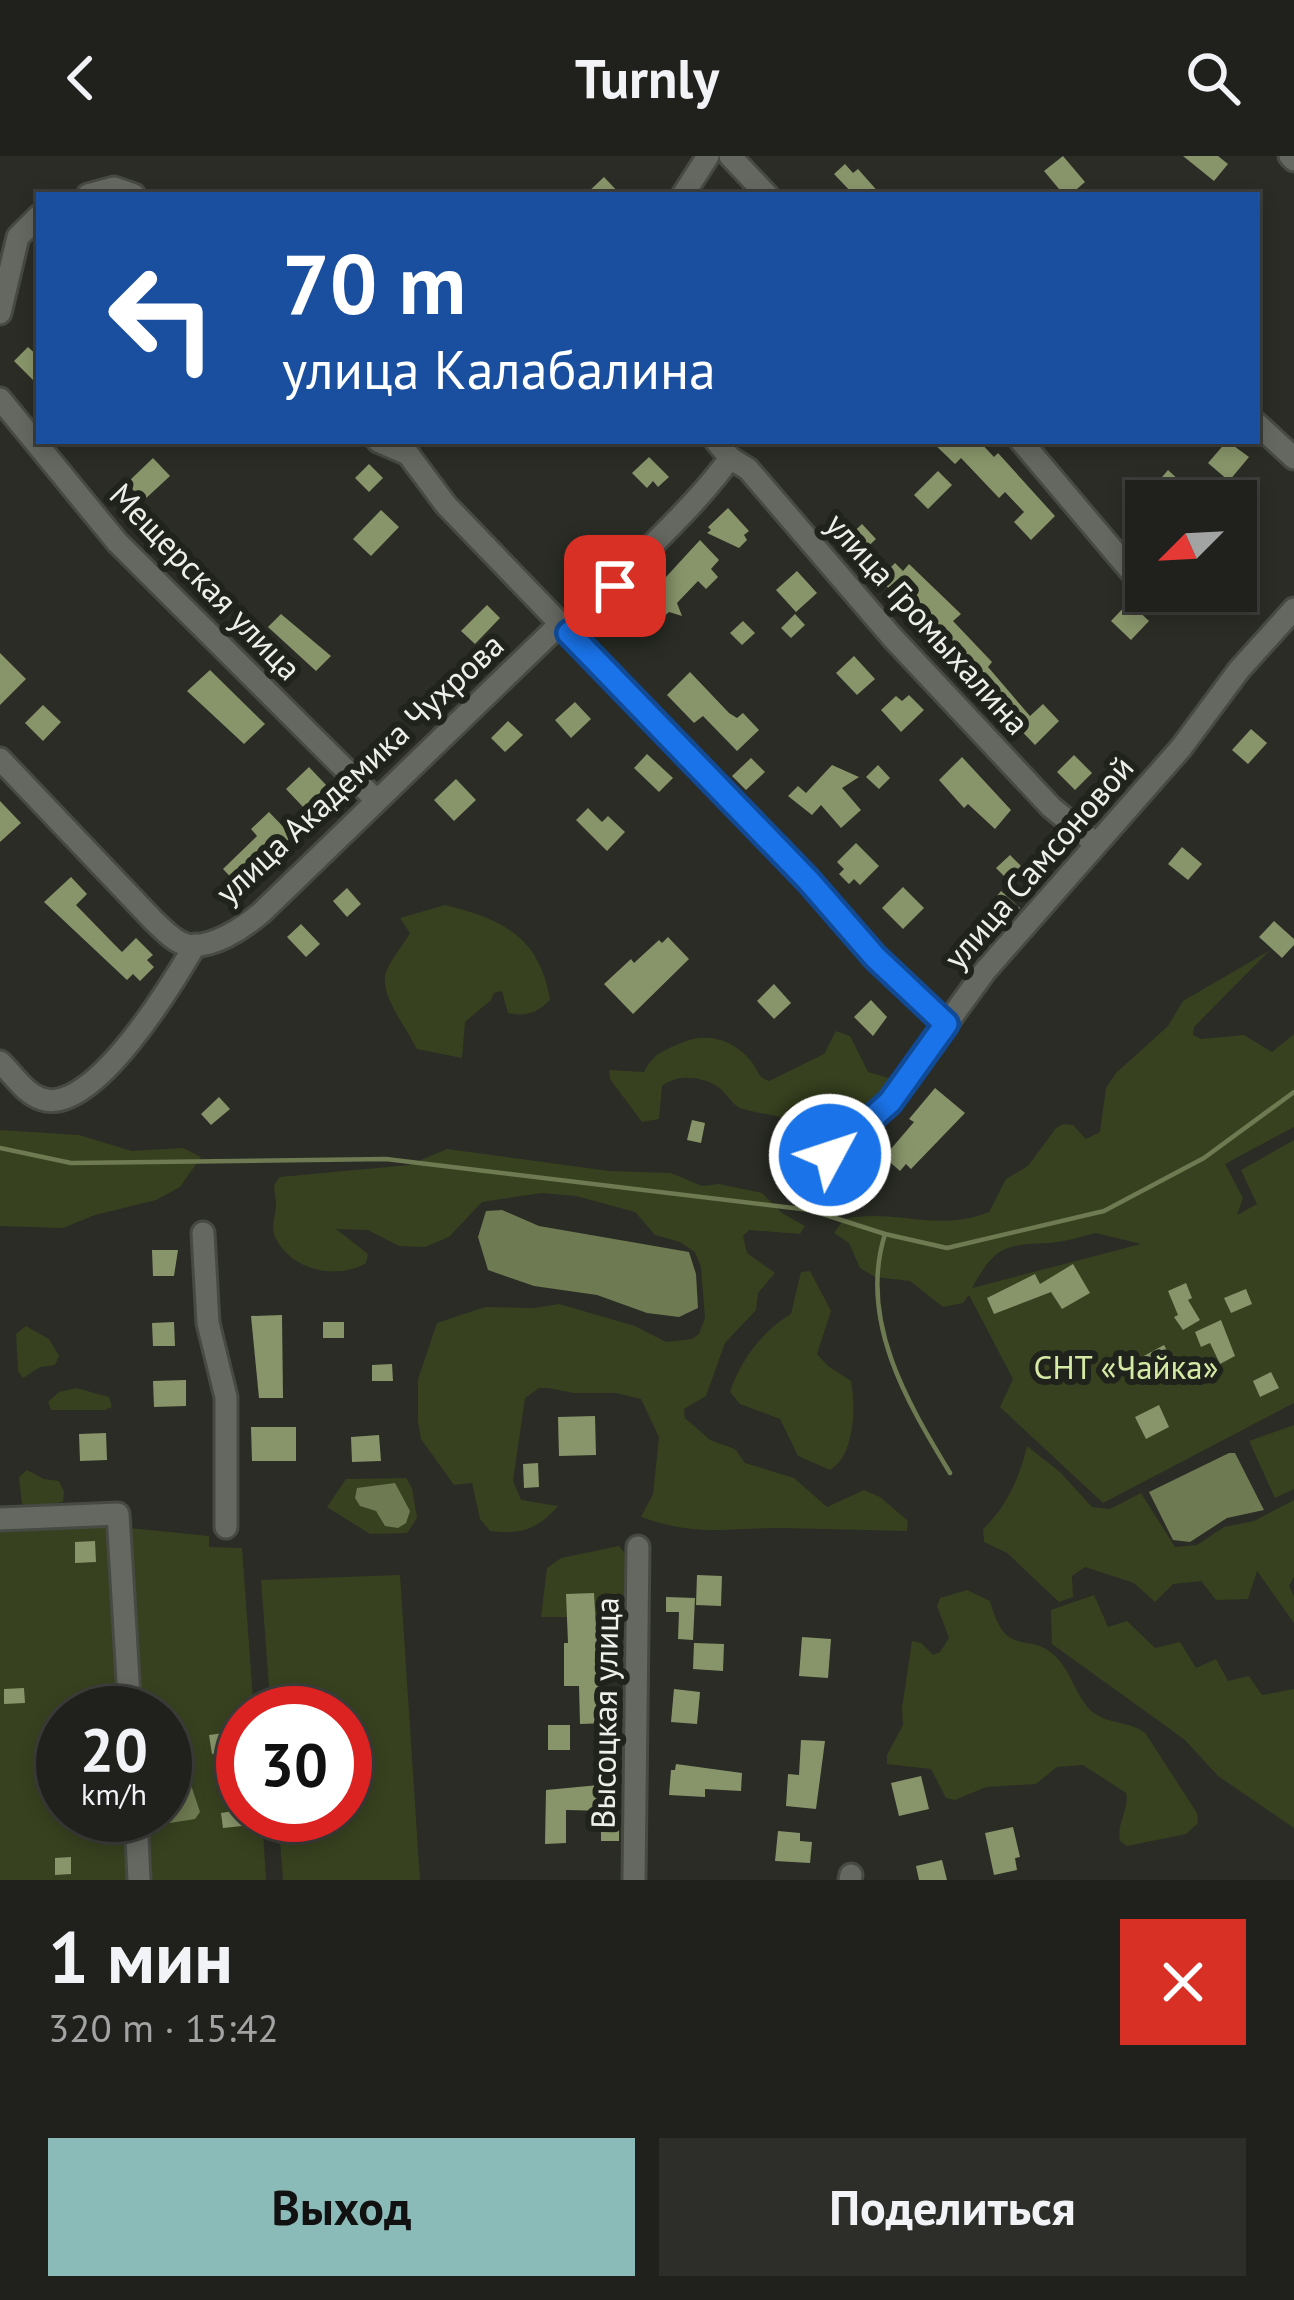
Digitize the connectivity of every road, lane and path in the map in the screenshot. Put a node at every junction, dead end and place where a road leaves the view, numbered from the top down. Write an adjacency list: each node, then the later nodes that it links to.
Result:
1 (708, 156): 3 (street)
2 (730, 156): 4 (street)
3 (685, 192)
4 (764, 192)
5 (36, 219): 6 (street)
6 (0, 313)
7 (0, 399): 9 (street, Мещерская улица)
8 (1260, 427): 14 (street)
9 (36, 443)
10 (37, 444): 19 (street, Мещерская улица)
11 (1025, 444): 15 (street)
12 (415, 448): 17 (street)
13 (723, 449): 17 (street, улица Академика Чухрова); 20 (street, улица Громыхалина)
14 (1294, 458)
15 (1125, 563)
16 (1294, 609): 20 (street, улица Самсоновой)
17 (564, 628): 19 (street, улица Академика Чухрова); 22 (street)
18 (0, 760): 21 (street)
19 (375, 799): 21 (street, улица Академика Чухрова)
20 (1096, 844): 22 (street, улица Самсоновой)
21 (195, 945): 23 (street)
22 (946, 1024): 24 (street, улица Самсоновой)
23 (0, 1062)
24 (830, 1155)
25 (203, 1233): 27 (street)
26 (0, 1520): 29 (street)
27 (226, 1527)
28 (638, 1547): 32 (street, Высоцкая улица)
29 (128, 1686)
30 (138, 1842): 31 (street)
31 (140, 1880)
32 (634, 1880)

